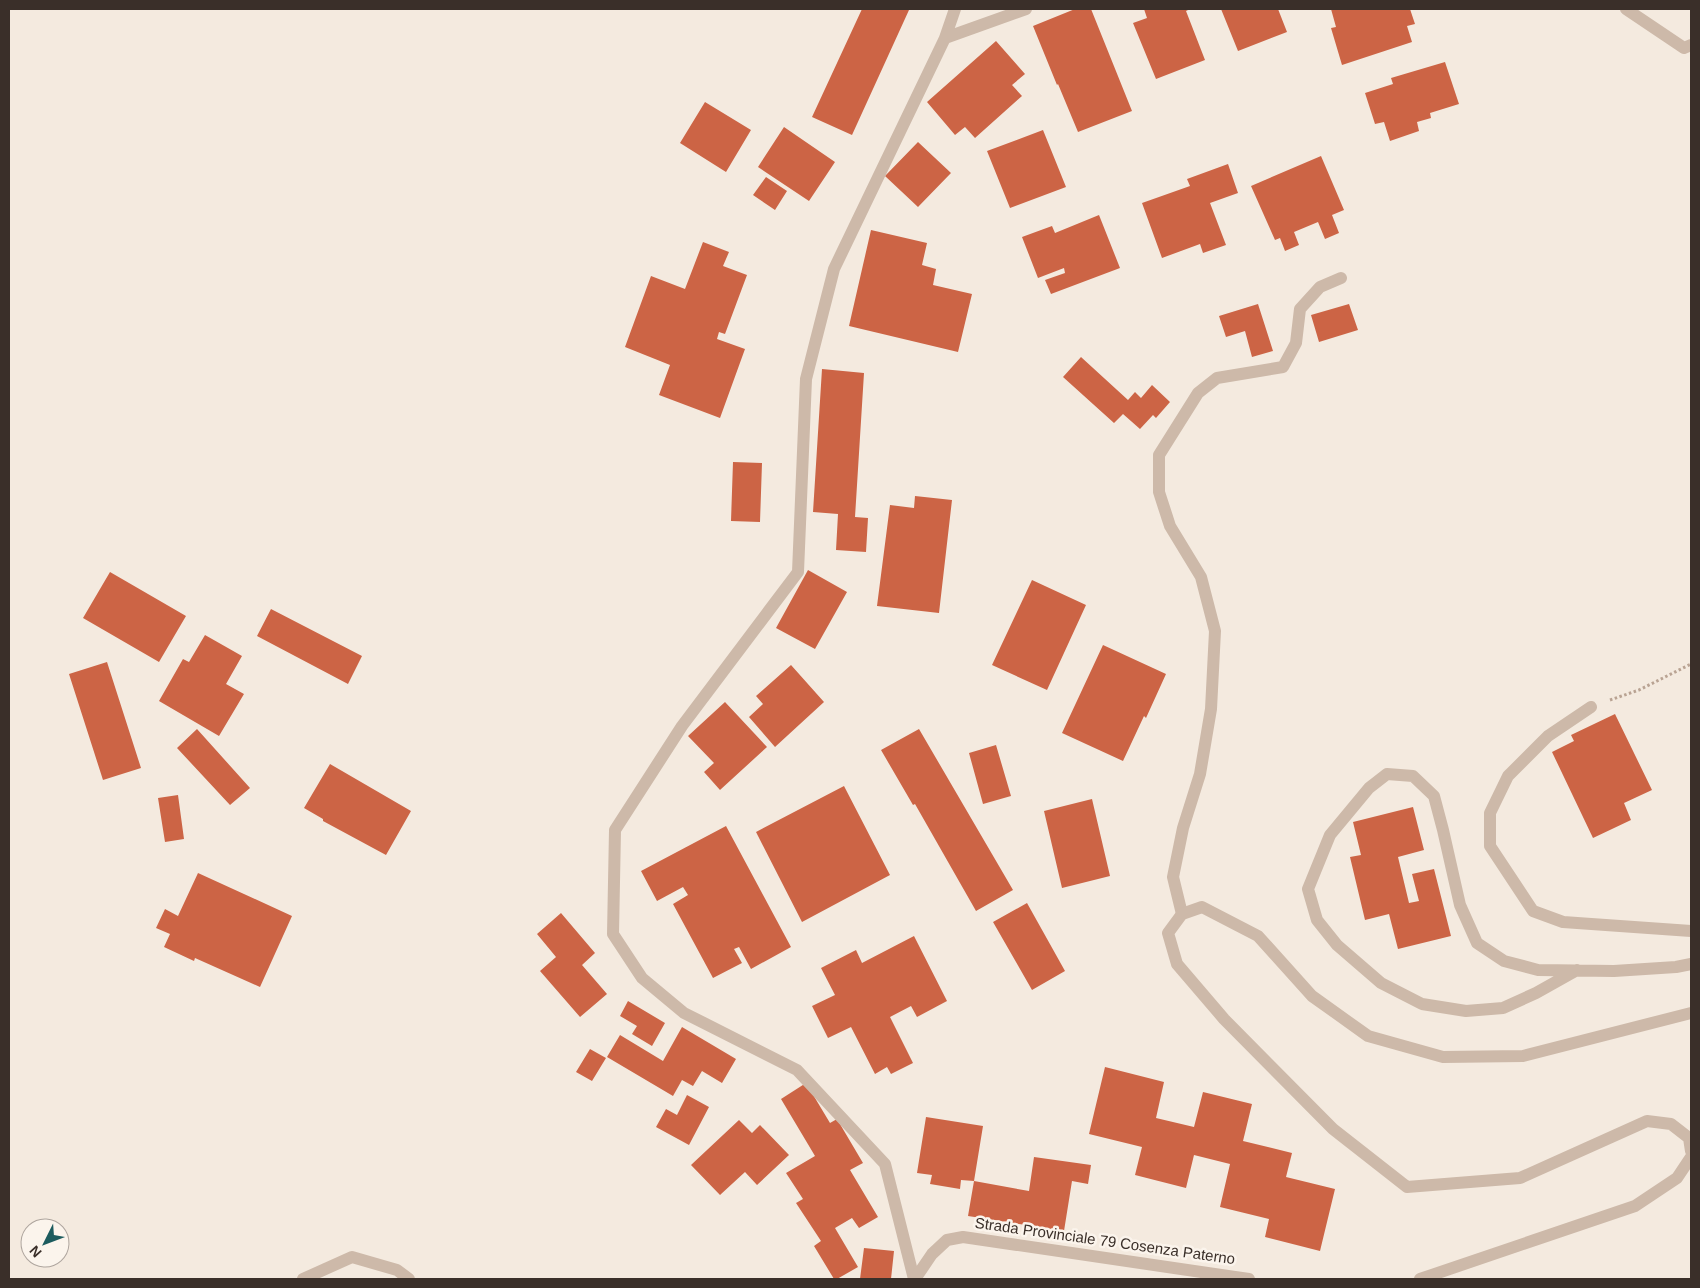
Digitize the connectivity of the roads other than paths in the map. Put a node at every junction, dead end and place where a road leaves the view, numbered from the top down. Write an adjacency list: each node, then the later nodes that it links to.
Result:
1 (955, 9): 4 (street)
2 (1026, 9): 4 (street)
3 (1626, 9): 5 (street)
4 (945, 38): 17 (street)
5 (1691, 45)
6 (1341, 278): 8 (street)
7 (1591, 707): 9 (street)
8 (1182, 914): 12 (street); 13 (street)
9 (1691, 930)
10 (1691, 964): 11 (street)
11 (1577, 970): 11 (street)
12 (1691, 1014)
13 (1691, 1142)
14 (1691, 1157): 19 (street)
15 (303, 1279): 16 (street)
16 (409, 1279)
17 (914, 1279): 18 (street, Strada Provinciale 79 Cosenza Paterno)
18 (1249, 1279)
19 (1420, 1279)

